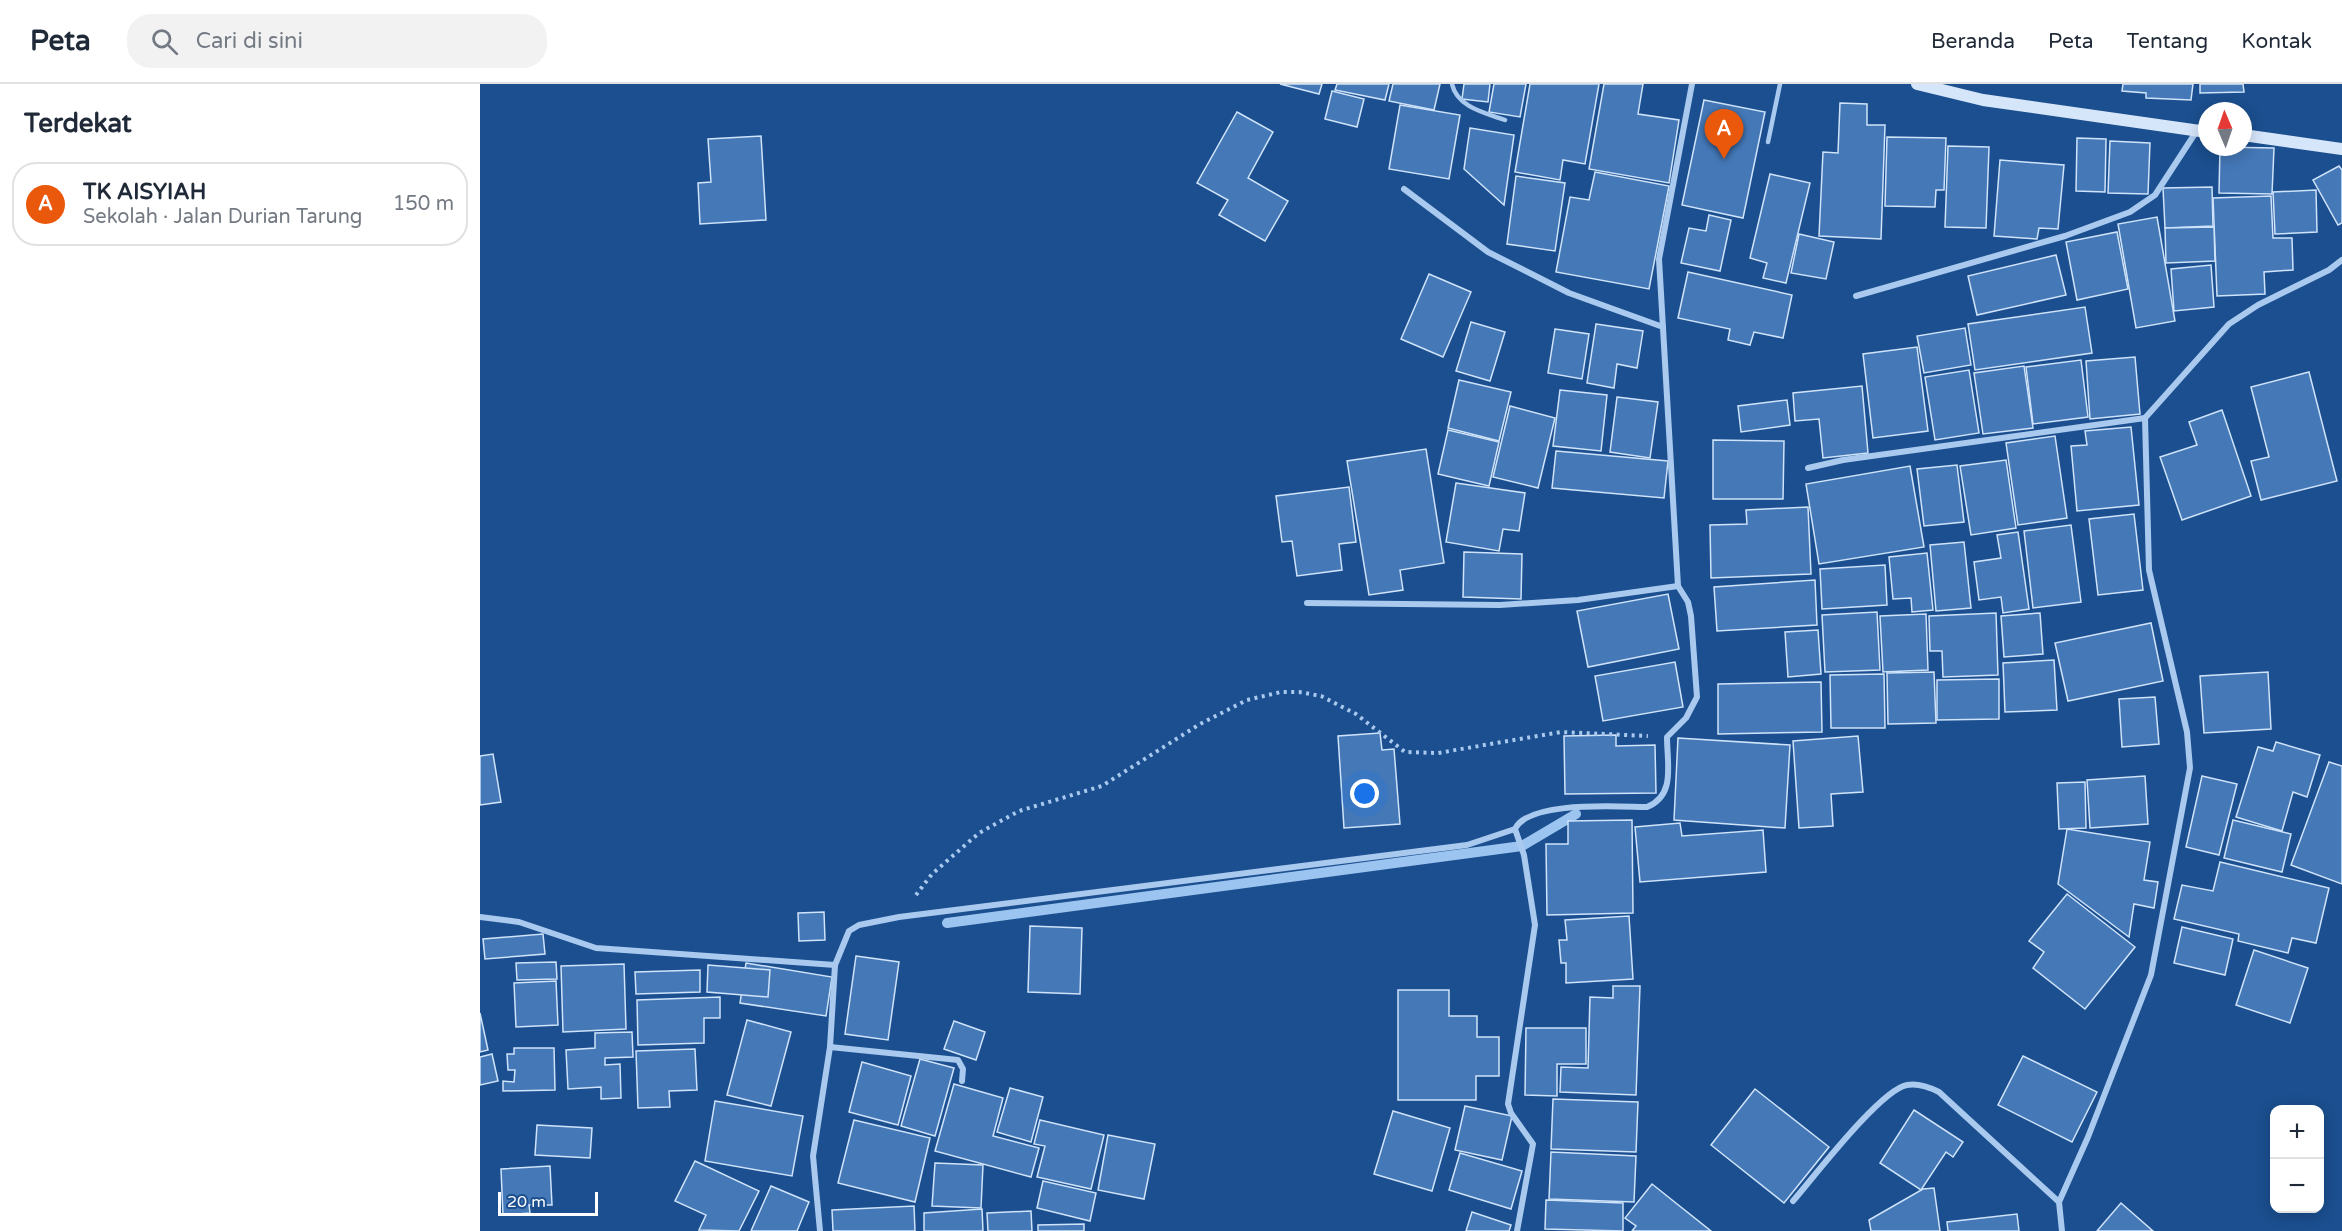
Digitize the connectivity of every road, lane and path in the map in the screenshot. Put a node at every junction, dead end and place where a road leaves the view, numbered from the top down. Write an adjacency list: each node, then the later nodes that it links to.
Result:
1 (1452, 84): 5 (lane)
2 (1692, 84): 14 (street)
3 (1780, 84): 9 (lane)
4 (1917, 84): 6 (street)
5 (1505, 120)
6 (2198, 131)
7 (2252, 136): 10 (street)
8 (2198, 137): 13 (street)
9 (1768, 142)
10 (2342, 149)
11 (1404, 189): 14 (street)
12 (2342, 260): 15 (street)
13 (1856, 296)
14 (1663, 327): 17 (street)
15 (2145, 418): 16 (street); 27 (street)
16 (1808, 468)
17 (1678, 586): 18 (street); 19 (street)
18 (1307, 603)
19 (1667, 737): 20 (street); 22 (path)
20 (1517, 832): 22 (street); 29 (street)
21 (480, 917): 23 (street)
22 (899, 917): 23 (street)
23 (835, 965): 24 (street)
24 (830, 1047): 25 (street); 28 (street)
25 (962, 1081)
26 (1793, 1201): 27 (street)
27 (2059, 1202): 30 (street)
28 (820, 1231)
29 (1517, 1231)
30 (2062, 1231)

